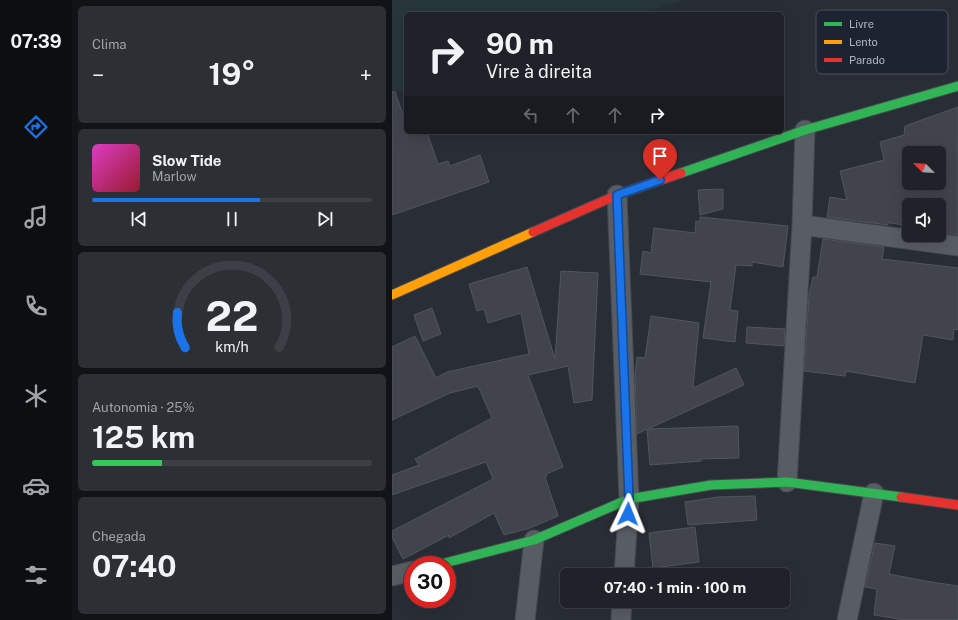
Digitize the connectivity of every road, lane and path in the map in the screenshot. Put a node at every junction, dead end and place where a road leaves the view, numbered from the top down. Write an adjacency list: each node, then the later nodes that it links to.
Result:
1 (958, 86): 2 (street)
2 (805, 130): 3 (street); 4 (street)
3 (617, 195): 6 (street); 9 (street)
4 (802, 225): 5 (street); 7 (street)
5 (958, 246)
6 (392, 294)
7 (787, 482): 8 (street); 9 (street)
8 (874, 493): 10 (street); 19 (street)
9 (629, 499): 11 (street); 13 (street)
10 (958, 505)
11 (534, 540): 12 (street); 17 (street)
12 (456, 560)
13 (624, 568)
14 (404, 573): 15 (street)
15 (392, 576)
16 (622, 608): 18 (street)
17 (525, 620)
18 (621, 620)
19 (847, 620)

